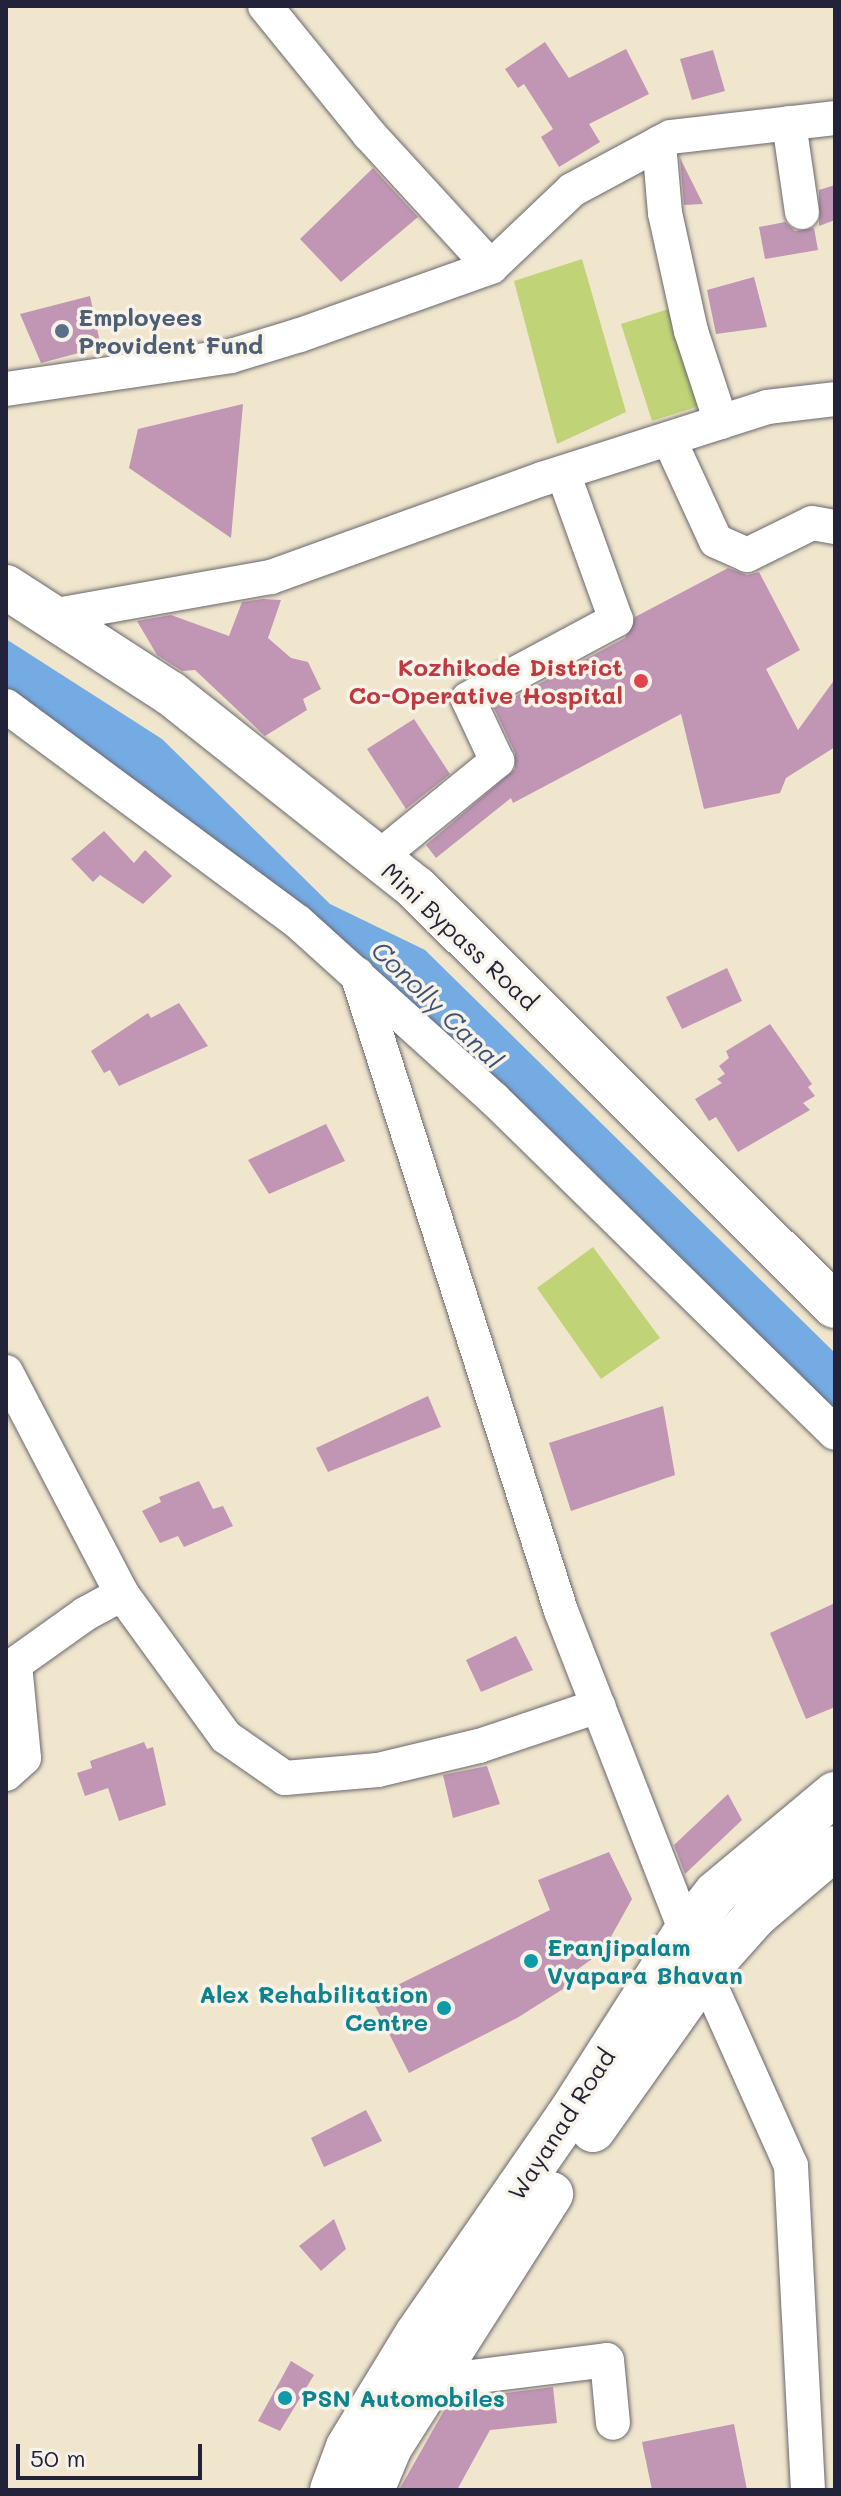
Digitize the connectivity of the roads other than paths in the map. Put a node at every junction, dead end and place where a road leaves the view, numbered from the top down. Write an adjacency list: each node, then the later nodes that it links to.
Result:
1 (265, 6): 6 (street)
2 (835, 118): 3 (street)
3 (789, 123): 4 (street); 5 (street)
4 (659, 143): 6 (street); 9 (street)
5 (802, 212)
6 (491, 267): 7 (street)
7 (6, 389)
8 (835, 399): 9 (street)
9 (721, 422): 10 (street)
10 (669, 439): 11 (street); 12 (street)
11 (563, 473): 15 (street); 17 (street)
12 (835, 527)
13 (6, 587): 15 (main road, Mini Bypass Road)
14 (6, 616): 20 (main road, Mini Bypass Road)
15 (51, 616): 17 (main road, Mini Bypass Road)
16 (6, 706): 18 (street)
17 (378, 858): 19 (main road, Mini Bypass Road)
18 (357, 974): 22 (street); 24 (street)
19 (835, 1306)
20 (835, 1333)
21 (6, 1372): 23 (street)
22 (835, 1433)
23 (122, 1594): 24 (street); 25 (street)
24 (598, 1706): 28 (street)
25 (6, 1774)
26 (835, 1794): 28 (main road, Wayanad Road)
27 (835, 1848): 29 (main road)
28 (686, 1931): 29 (street); 32 (main road, Wayanad Road)
29 (705, 1972): 30 (main road); 34 (street)
30 (431, 2382): 31 (street); 33 (main road)
31 (613, 2423)
32 (332, 2490)
33 (372, 2490)
34 (808, 2490)

